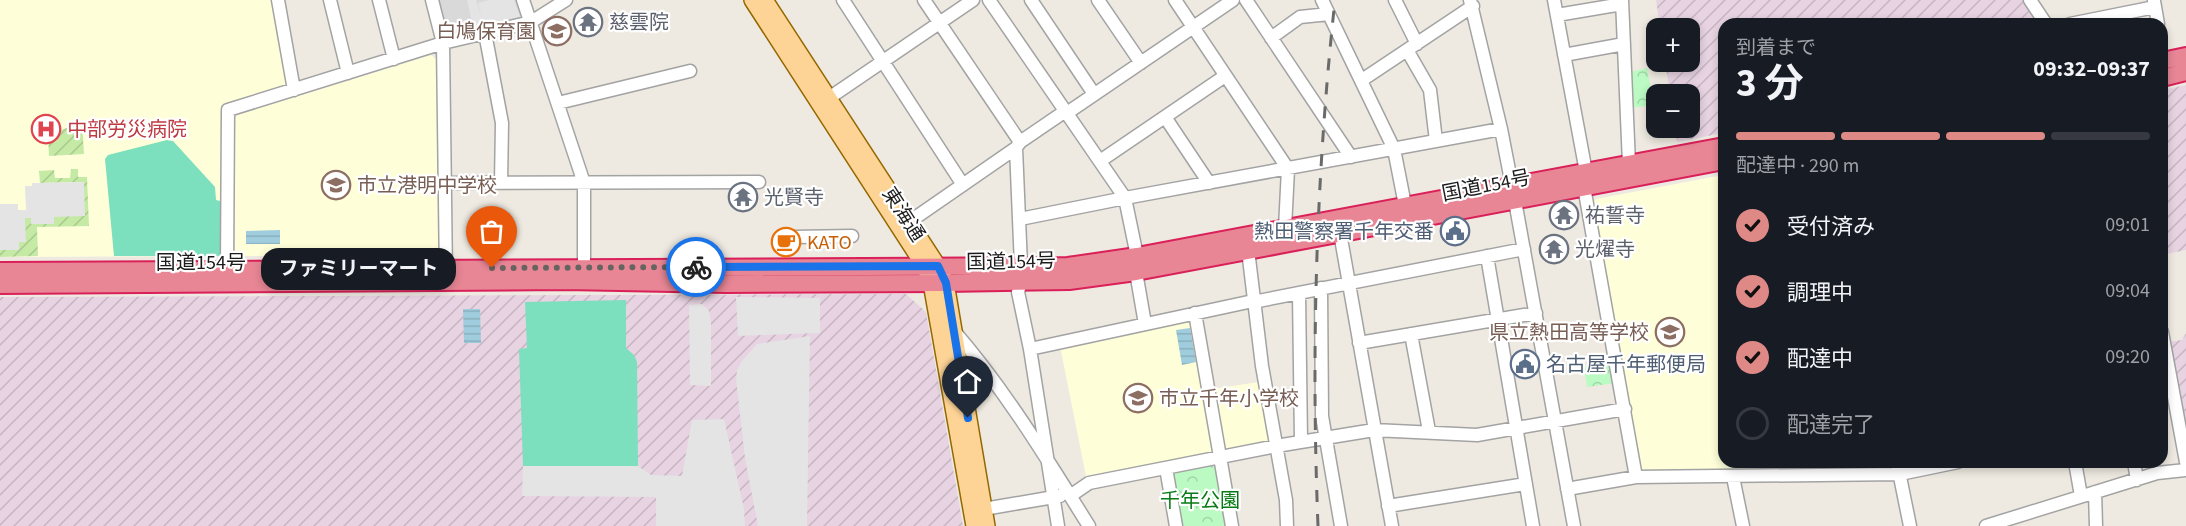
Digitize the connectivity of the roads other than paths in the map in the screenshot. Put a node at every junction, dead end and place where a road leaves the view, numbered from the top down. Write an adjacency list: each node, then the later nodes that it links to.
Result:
1 (278, 0): 49 (street)
2 (330, 0): 45 (street)
3 (379, 0): 40 (street)
4 (432, 0): 34 (street)
5 (523, 0): 29 (street)
6 (566, 0): 29 (street)
7 (752, 0): 85 (main road, 東海通)
8 (765, 0): 51 (main road, 東海通)
9 (843, 0): 41 (street)
10 (924, 0): 30 (street)
11 (974, 0): 30 (street)
12 (989, 0): 53 (street)
13 (1031, 0): 50 (street)
14 (1098, 0): 42 (street)
15 (1174, 0): 31 (street)
16 (1233, 0): 31 (street)
17 (1246, 0): 33 (street)
18 (1322, 0): 25 (street)
19 (1395, 0): 36 (street)
20 (1554, 0): 26 (street)
21 (2030, 0): 27 (street)
22 (1622, 2): 26 (street); 35 (street)
23 (1472, 3): 36 (street); 55 (street)
24 (2154, 4): 28 (street)
25 (1329, 14): 33 (street); 48 (street)
26 (1557, 15): 37 (street)
27 (2042, 18)
28 (2095, 18)
29 (531, 22): 32 (street); 52 (street)
30 (939, 23): 41 (street); 57 (street)
31 (1193, 27): 42 (street); 46 (street)
32 (485, 33): 34 (street); 68 (street)
33 (1272, 38): 60 (street)
34 (443, 43): 40 (street); 67 (street)
35 (1623, 44): 37 (street); 63 (street)
36 (1412, 47): 48 (street); 56 (street)
37 (1564, 55): 65 (street)
38 (2168, 56): 39 (highway)
39 (2186, 56)
40 (394, 59): 45 (street)
41 (883, 61): 51 (street); 71 (street)
42 (1141, 63): 50 (street)
43 (690, 71): 52 (street)
44 (2186, 72): 47 (highway)
45 (348, 73): 49 (street)
46 (1226, 76): 54 (street); 64 (street)
47 (2168, 76)
48 (1362, 80): 59 (street)
49 (294, 90): 87 (street)
50 (1094, 94): 53 (street)
51 (829, 98): 76 (main road, 東海通)
52 (558, 103): 69 (street)
53 (1065, 112): 57 (street); 61 (street)
54 (1165, 117): 61 (street); 70 (street)
55 (1501, 129): 56 (street); 72 (street)
56 (1436, 141): 59 (street)
57 (1018, 145): 71 (street); 75 (street)
58 (1718, 147): 63 (highway, 国道154号)
59 (1394, 149): 60 (street); 74 (street)
60 (1352, 157): 64 (street)
61 (1100, 161): 73 (street)
62 (1718, 162): 65 (highway, 国道154号)
63 (1629, 164): 65 (highway, 国道154号)
64 (1288, 169): 70 (street); 77 (street)
65 (1585, 179): 72 (highway, 国道154号); 106 (street)
66 (759, 182): 69 (street)
67 (445, 183): 68 (street); 90 (street)
68 (501, 183): 69 (street)
69 (584, 183): 86 (street)
70 (1209, 183): 73 (street)
71 (963, 185): 76 (street)
72 (1514, 193): 74 (highway, 国道154号); 78 (highway, 国道154号); 81 (street)
73 (1125, 198): 75 (street); 84 (street)
74 (1406, 205): 77 (highway, 国道154号)
75 (1020, 219): 89 (street)
76 (909, 222): 85 (main road, 東海通)
77 (1285, 228): 84 (highway, 国道154号)
78 (1340, 233): 82 (highway, 国道154号); 92 (street)
79 (852, 236): 80 (street)
80 (794, 237)
81 (1524, 249): 83 (street); 98 (street)
82 (1248, 250): 84 (highway, 国道154号); 96 (street)
83 (1487, 256): 92 (street); 99 (street)
84 (1136, 264): 89 (highway, 国道154号); 100 (street)
85 (931, 266): 86 (highway, 国道154号); 89 (highway, 国道154号); 91 (main road, 東海通)
86 (584, 268): 90 (highway, 国道154号)
87 (227, 270): 88 (highway, 国道154号); 90 (highway, 国道154号)
88 (0, 271)
89 (1021, 274): 91 (highway, 国道154号); 104 (street)
90 (446, 276): 91 (highway, 国道154号); 93 (highway, 国道154号)
91 (939, 283): 101 (main road, 東海通); 133 (main road, 東海通)
92 (1349, 283): 94 (street); 103 (street)
93 (0, 285)
94 (1322, 288): 95 (street); 111 (street)
95 (1299, 293): 96 (street); 112 (street)
96 (1253, 301): 97 (street); 113 (street)
97 (1195, 313): 100 (street); 115 (street)
98 (1536, 313): 99 (street); 107 (street)
99 (1498, 320): 102 (street); 108 (street)
100 (1145, 324): 104 (street)
101 (952, 327): 114 (street); 132 (main road, 東海通)
102 (1411, 334): 103 (street); 110 (street)
103 (1359, 343): 109 (street)
104 (1030, 349): 114 (street)
105 (2168, 364): 116 (street)
106 (1625, 410): 107 (street); 122 (street)
107 (1555, 421): 108 (street); 126 (street)
108 (1516, 428): 110 (street); 125 (street)
109 (1374, 430): 110 (street); 111 (street); 131 (street)
110 (1429, 431)
111 (1325, 438): 112 (street); 140 (street)
112 (1301, 441): 113 (street)
113 (1276, 446): 115 (street); 139 (street)
114 (1046, 457): 128 (street); 130 (street)
115 (1220, 457): 117 (street); 138 (street)
116 (2186, 462)
117 (1166, 468): 128 (street); 137 (street)
118 (1898, 468): 123 (street); 145 (street)
119 (2076, 468): 129 (street)
120 (2135, 468): 124 (street)
121 (2186, 470): 124 (street)
122 (1636, 477): 123 (street); 126 (street)
123 (1733, 477): 144 (street)
124 (2137, 480): 127 (street)
125 (1526, 484): 131 (street); 142 (street)
126 (1567, 489): 143 (street)
127 (2095, 492): 129 (street); 147 (street)
128 (1070, 495): 130 (street); 136 (street)
129 (2081, 496): 146 (street)
130 (1053, 498): 132 (street); 135 (street)
131 (1388, 506): 141 (street)
132 (984, 509): 134 (main road, 東海通)
133 (974, 526)
134 (987, 526)
135 (1058, 526)
136 (1089, 526)
137 (1176, 526)
138 (1232, 526)
139 (1287, 526)
140 (1341, 526)
141 (1392, 526)
142 (1533, 526)
143 (1574, 526)
144 (1743, 526)
145 (1910, 526)
146 (1986, 526)
147 (2096, 526)

